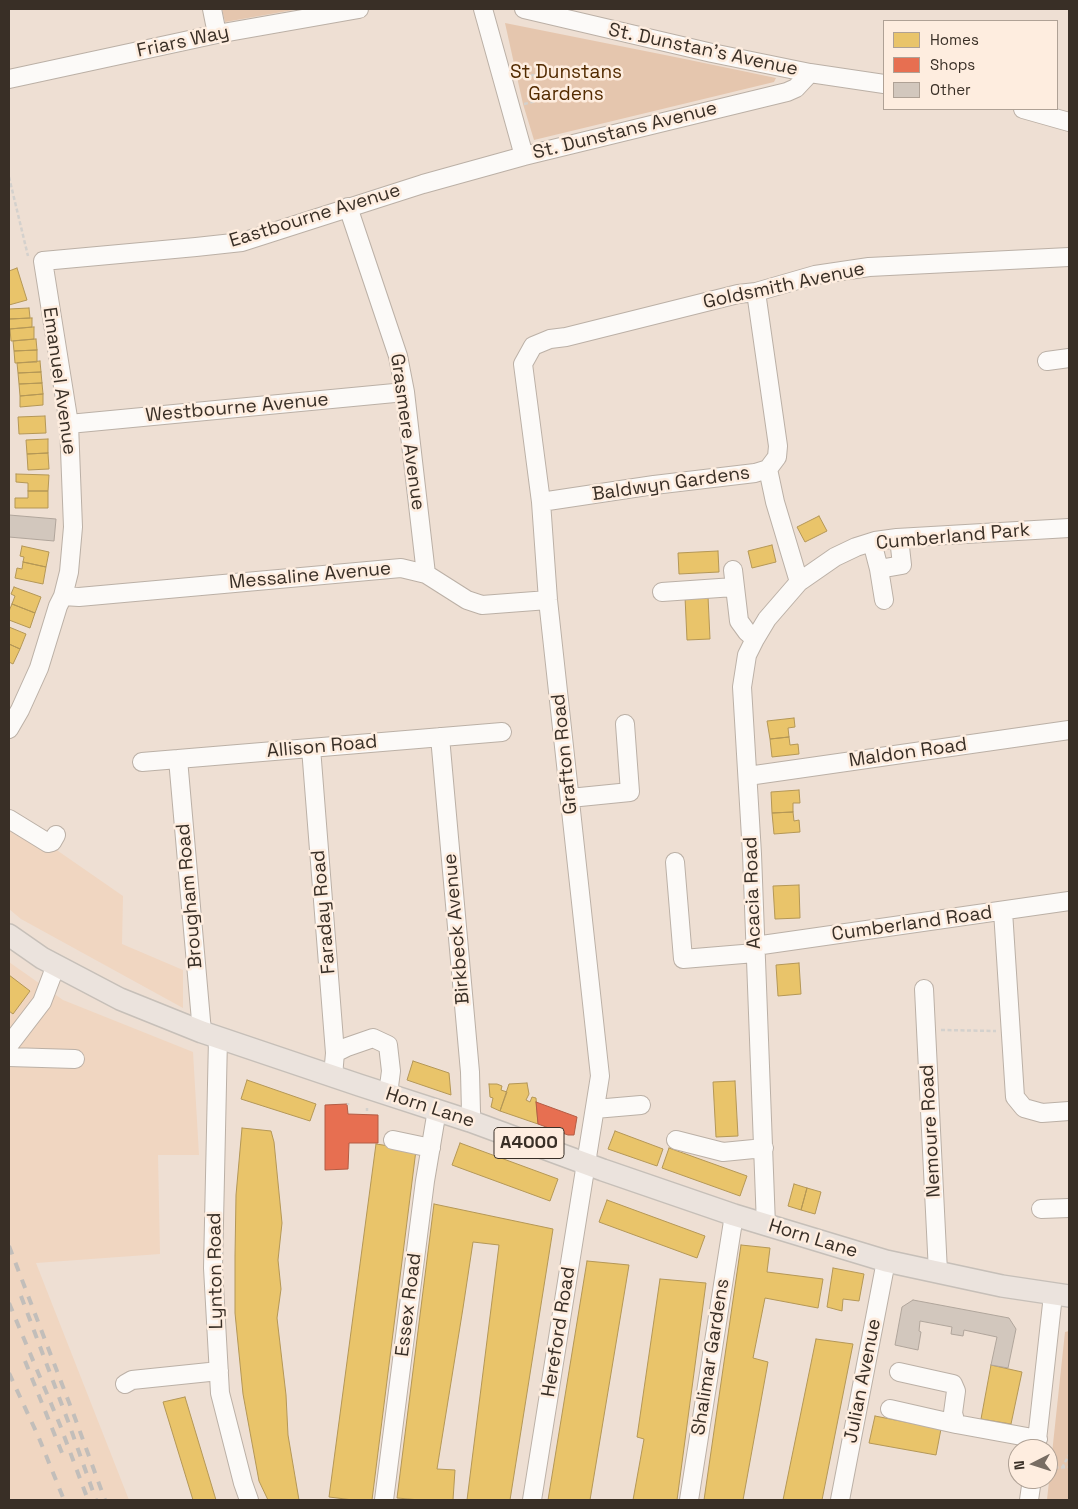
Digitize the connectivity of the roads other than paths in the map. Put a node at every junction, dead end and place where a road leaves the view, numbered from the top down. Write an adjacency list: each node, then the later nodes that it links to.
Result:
1 (212, 9): 5 (street)
2 (359, 9): 5 (street, Friars Way)
3 (483, 9): 11 (street, St. Dunstans Avenue)
4 (524, 9): 6 (street, St. Dunstan's Avenue)
5 (217, 34): 7 (street, Friars Way)
6 (810, 73): 8 (street, St. Dunstan's Avenue); 11 (street, St. Dunstans Avenue)
7 (9, 79)
8 (883, 84)
9 (1027, 110): 10 (street)
10 (1069, 122)
11 (524, 156): 12 (street, Eastbourne Avenue)
12 (348, 207): 14 (street, Eastbourne Avenue); 19 (street, Grasmere Avenue)
13 (1069, 257): 15 (street, Goldsmith Avenue)
14 (42, 261): 20 (street, Emanuel Avenue)
15 (756, 292): 16 (street, Goldsmith Avenue); 21 (street, Baldwyn Gardens)
16 (533, 346): 22 (street, Grafton Road)
17 (1069, 358): 18 (street)
18 (1047, 361)
19 (405, 392): 20 (street, Westbourne Avenue); 27 (street, Grasmere Avenue)
20 (69, 424): 30 (street, Emanuel Avenue)
21 (768, 469): 22 (street, Baldwyn Gardens); 28 (street)
22 (542, 502): 31 (street, Grafton Road)
23 (1069, 528): 24 (street, Cumberland Park)
24 (899, 538): 25 (street, Cumberland Park); 26 (street)
25 (872, 542): 26 (street); 28 (street, Cumberland Park)
26 (879, 569): 32 (street)
27 (426, 574): 30 (street, Messaline Avenue); 31 (street, Messaline Avenue)
28 (799, 582): 33 (street, Cumberland Park)
29 (662, 592): 33 (street)
30 (63, 596): 35 (street, Emanuel Avenue)
31 (548, 600): 43 (street, Grafton Road)
32 (884, 600)
33 (755, 639): 42 (street, Acacia Road)
34 (625, 724): 43 (street)
35 (9, 729)
36 (1069, 730): 42 (street, Maldon Road)
37 (502, 732): 38 (street, Allison Road)
38 (440, 737): 39 (street, Allison Road); 64 (street, Birkbeck Avenue)
39 (311, 748): 40 (street, Allison Road); 55 (street, Faraday Road)
40 (178, 760): 41 (street, Allison Road); 53 (street, Brougham Road)
41 (142, 762)
42 (748, 776): 50 (street, Acacia Road)
43 (570, 798): 61 (street, Grafton Road)
44 (9, 819): 45 (street)
45 (56, 835)
46 (675, 862): 50 (street, Cumberland Road)
47 (1069, 901): 48 (street, Cumberland Road)
48 (1004, 920): 50 (street, Cumberland Road); 63 (street)
49 (9, 935): 51 (main road, Horn Lane / A4000)
50 (755, 949): 68 (street, Acacia Road)
51 (56, 965): 53 (main road, Horn Lane / A4000); 54 (street)
52 (924, 989): 75 (street, Nemoure Road)
53 (210, 1035): 58 (main road, Horn Lane / A4000); 77 (street, Lynton Road)
54 (9, 1045)
55 (335, 1053): 58 (street, Faraday Road); 59 (street)
56 (9, 1057): 57 (street)
57 (75, 1059)
58 (333, 1076): 59 (main road, Horn Lane / A4000)
59 (388, 1094): 62 (main road, Horn Lane / A4000)
60 (642, 1105): 61 (street)
61 (595, 1109): 69 (street, Grafton Road)
62 (437, 1110): 64 (main road, Horn Lane / A4000); 67 (street, Essex Road)
63 (1069, 1111)
64 (470, 1120): 69 (main road, Horn Lane / A4000)
65 (393, 1140): 67 (street)
66 (676, 1140): 68 (street)
67 (431, 1148): 85 (street, Essex Road)
68 (764, 1148): 73 (street, Acacia Road)
69 (586, 1164): 72 (main road, Horn Lane / A4000); 86 (street, Hereford Road)
70 (1069, 1208): 71 (street)
71 (1041, 1209)
72 (734, 1215): 73 (main road, Horn Lane / A4000); 87 (street, Shalimar Gardens)
73 (766, 1225): 74 (main road, Horn Lane / A4000)
74 (886, 1261): 75 (main road, Horn Lane / A4000); 88 (street, Julian Avenue)
75 (938, 1272): 76 (main road, Horn Lane / A4000)
76 (1061, 1296): 83 (street)
77 (219, 1371): 79 (street); 84 (street, Lynton Road)
78 (899, 1372): 81 (street)
79 (125, 1384)
80 (890, 1409): 81 (street)
81 (956, 1424): 82 (street)
82 (1017, 1439)
83 (1038, 1439)
84 (249, 1500)
85 (384, 1500)
86 (532, 1500)
87 (690, 1500)
88 (840, 1500)

